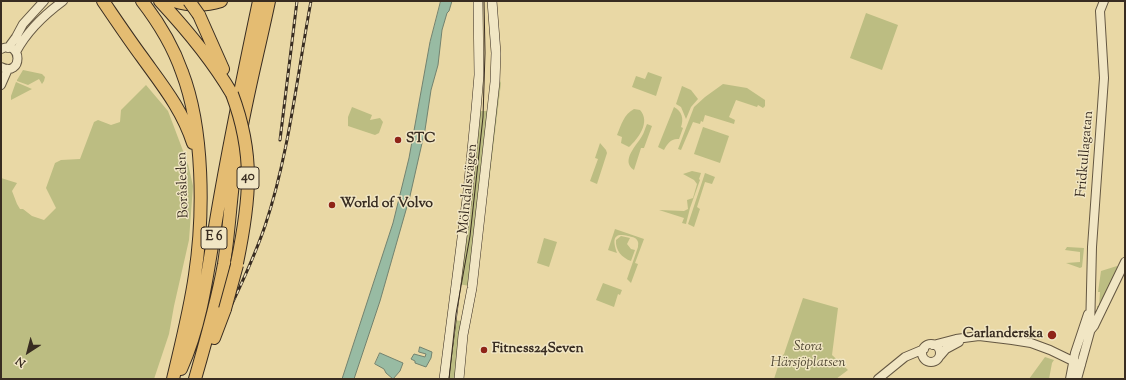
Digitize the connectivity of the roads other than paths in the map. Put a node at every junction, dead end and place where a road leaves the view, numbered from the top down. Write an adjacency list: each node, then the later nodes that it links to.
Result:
1 (44, 1): 14 (street)
2 (63, 1): 14 (street)
3 (103, 1): 19 (highway)
4 (142, 1): 19 (highway, Boråsleden)
5 (160, 1): 16 (highway, 40)
6 (174, 1): 8 (highway)
7 (189, 1): 16 (highway, 40, bridge)
8 (221, 1)
9 (259, 1): 18 (highway, E 6)
10 (269, 1): 33 (highway, E 6)
11 (478, 1): 34 (main road, Mölndalsvägen)
12 (492, 1): 35 (main road, Mölndalsvägen)
13 (1104, 1): 21 (street, Fridkullagatan)
14 (8, 50): 15 (street)
15 (5, 68): 17 (street)
16 (225, 78): 18 (highway, 40)
17 (1, 85)
18 (235, 94): 32 (highway, E 6); 33 (highway, 40, bridge)
19 (199, 162): 31 (highway, Boråsleden)
20 (1125, 262): 22 (street)
21 (1090, 309): 22 (street); 27 (street)
22 (1090, 332): 29 (street)
23 (985, 338): 24 (street); 26 (street); 27 (street)
24 (933, 345): 25 (street); 26 (street)
25 (924, 349): 28 (street); 30 (street)
26 (940, 356): 28 (street)
27 (1074, 358): 29 (street); 37 (street)
28 (926, 359): 30 (street)
29 (1082, 362): 38 (street)
30 (893, 368): 36 (street)
31 (173, 379)
32 (177, 379)
33 (195, 379)
34 (444, 379)
35 (459, 379)
36 (878, 379)
37 (1070, 379)
38 (1077, 379)

